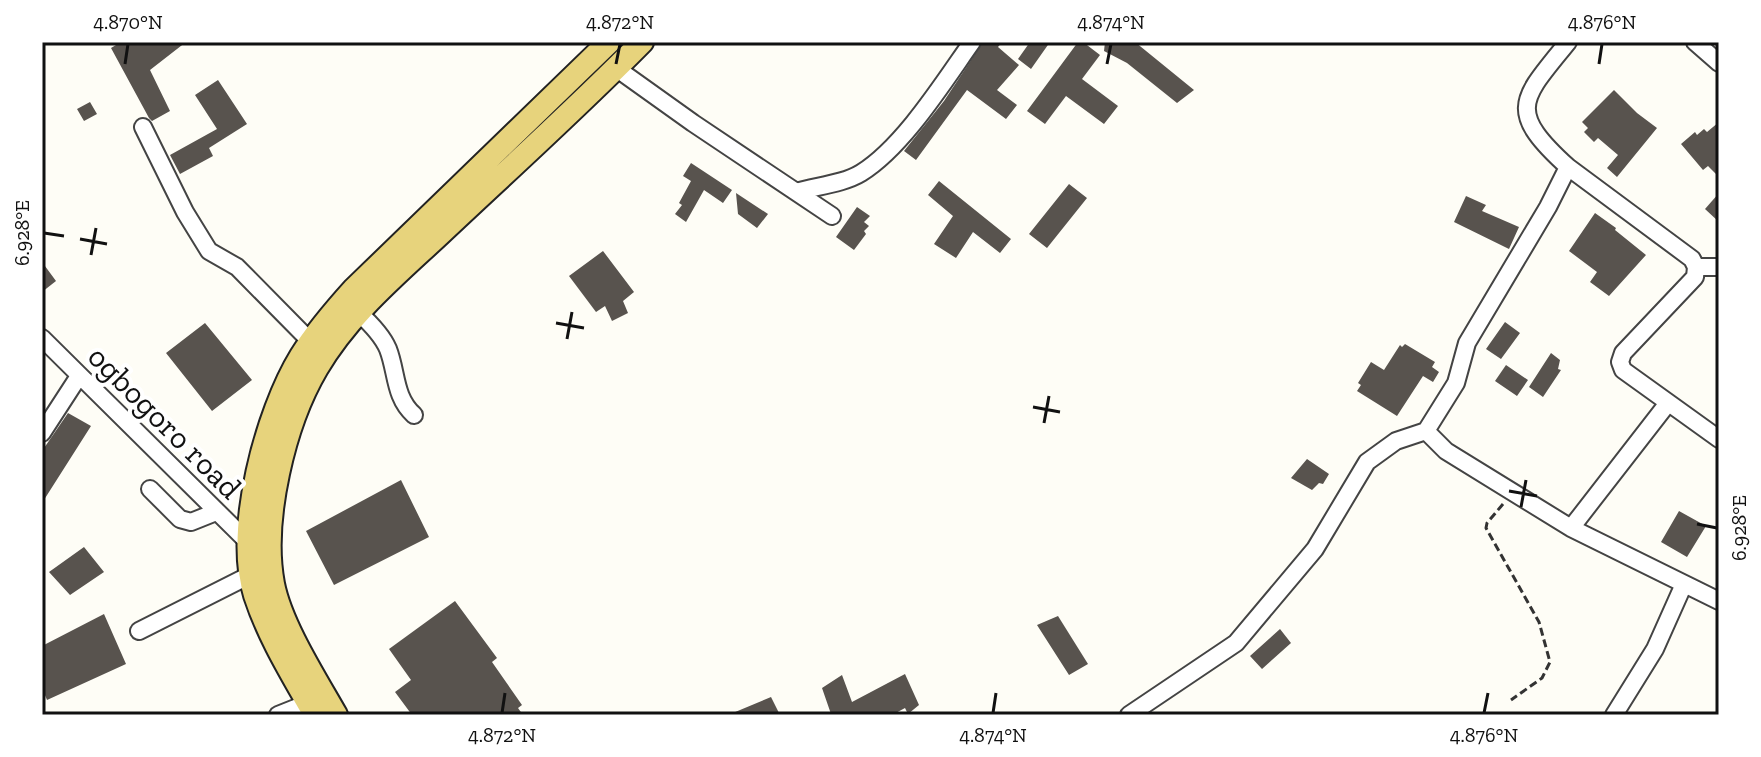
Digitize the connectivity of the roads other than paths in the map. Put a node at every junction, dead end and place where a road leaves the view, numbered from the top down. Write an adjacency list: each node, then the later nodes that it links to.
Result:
1 (609, 42): 16 (main road)
2 (642, 42): 7 (main road)
3 (972, 42): 10 (street)
4 (1568, 42): 9 (street)
5 (1695, 42): 6 (street)
6 (1719, 63)
7 (616, 68): 10 (street); 14 (main road)
8 (143, 127): 16 (street)
9 (1568, 167): 12 (street); 20 (street)
10 (796, 192): 11 (street)
11 (832, 216)
12 (1696, 267): 13 (street); 18 (street)
13 (1719, 267)
14 (359, 313): 19 (street); 26 (main road)
15 (42, 338): 17 (street, ogbogoro road)
16 (311, 342): 26 (main road)
17 (79, 376): 21 (street); 24 (street, ogbogoro road)
18 (1668, 403): 22 (street); 25 (street)
19 (414, 415)
20 (1426, 431): 25 (street); 34 (street)
21 (42, 433)
22 (1719, 439)
23 (150, 489): 24 (street)
24 (216, 512): 26 (street, ogbogoro road)
25 (1571, 528): 28 (street)
26 (260, 547): 27 (main road); 33 (main road)
27 (250, 575): 30 (street); 31 (main road)
28 (1684, 584): 29 (street); 35 (street)
29 (1719, 601)
30 (139, 631)
31 (311, 709): 32 (street)
32 (278, 715)
33 (336, 715)
34 (1129, 715)
35 (1614, 715)

